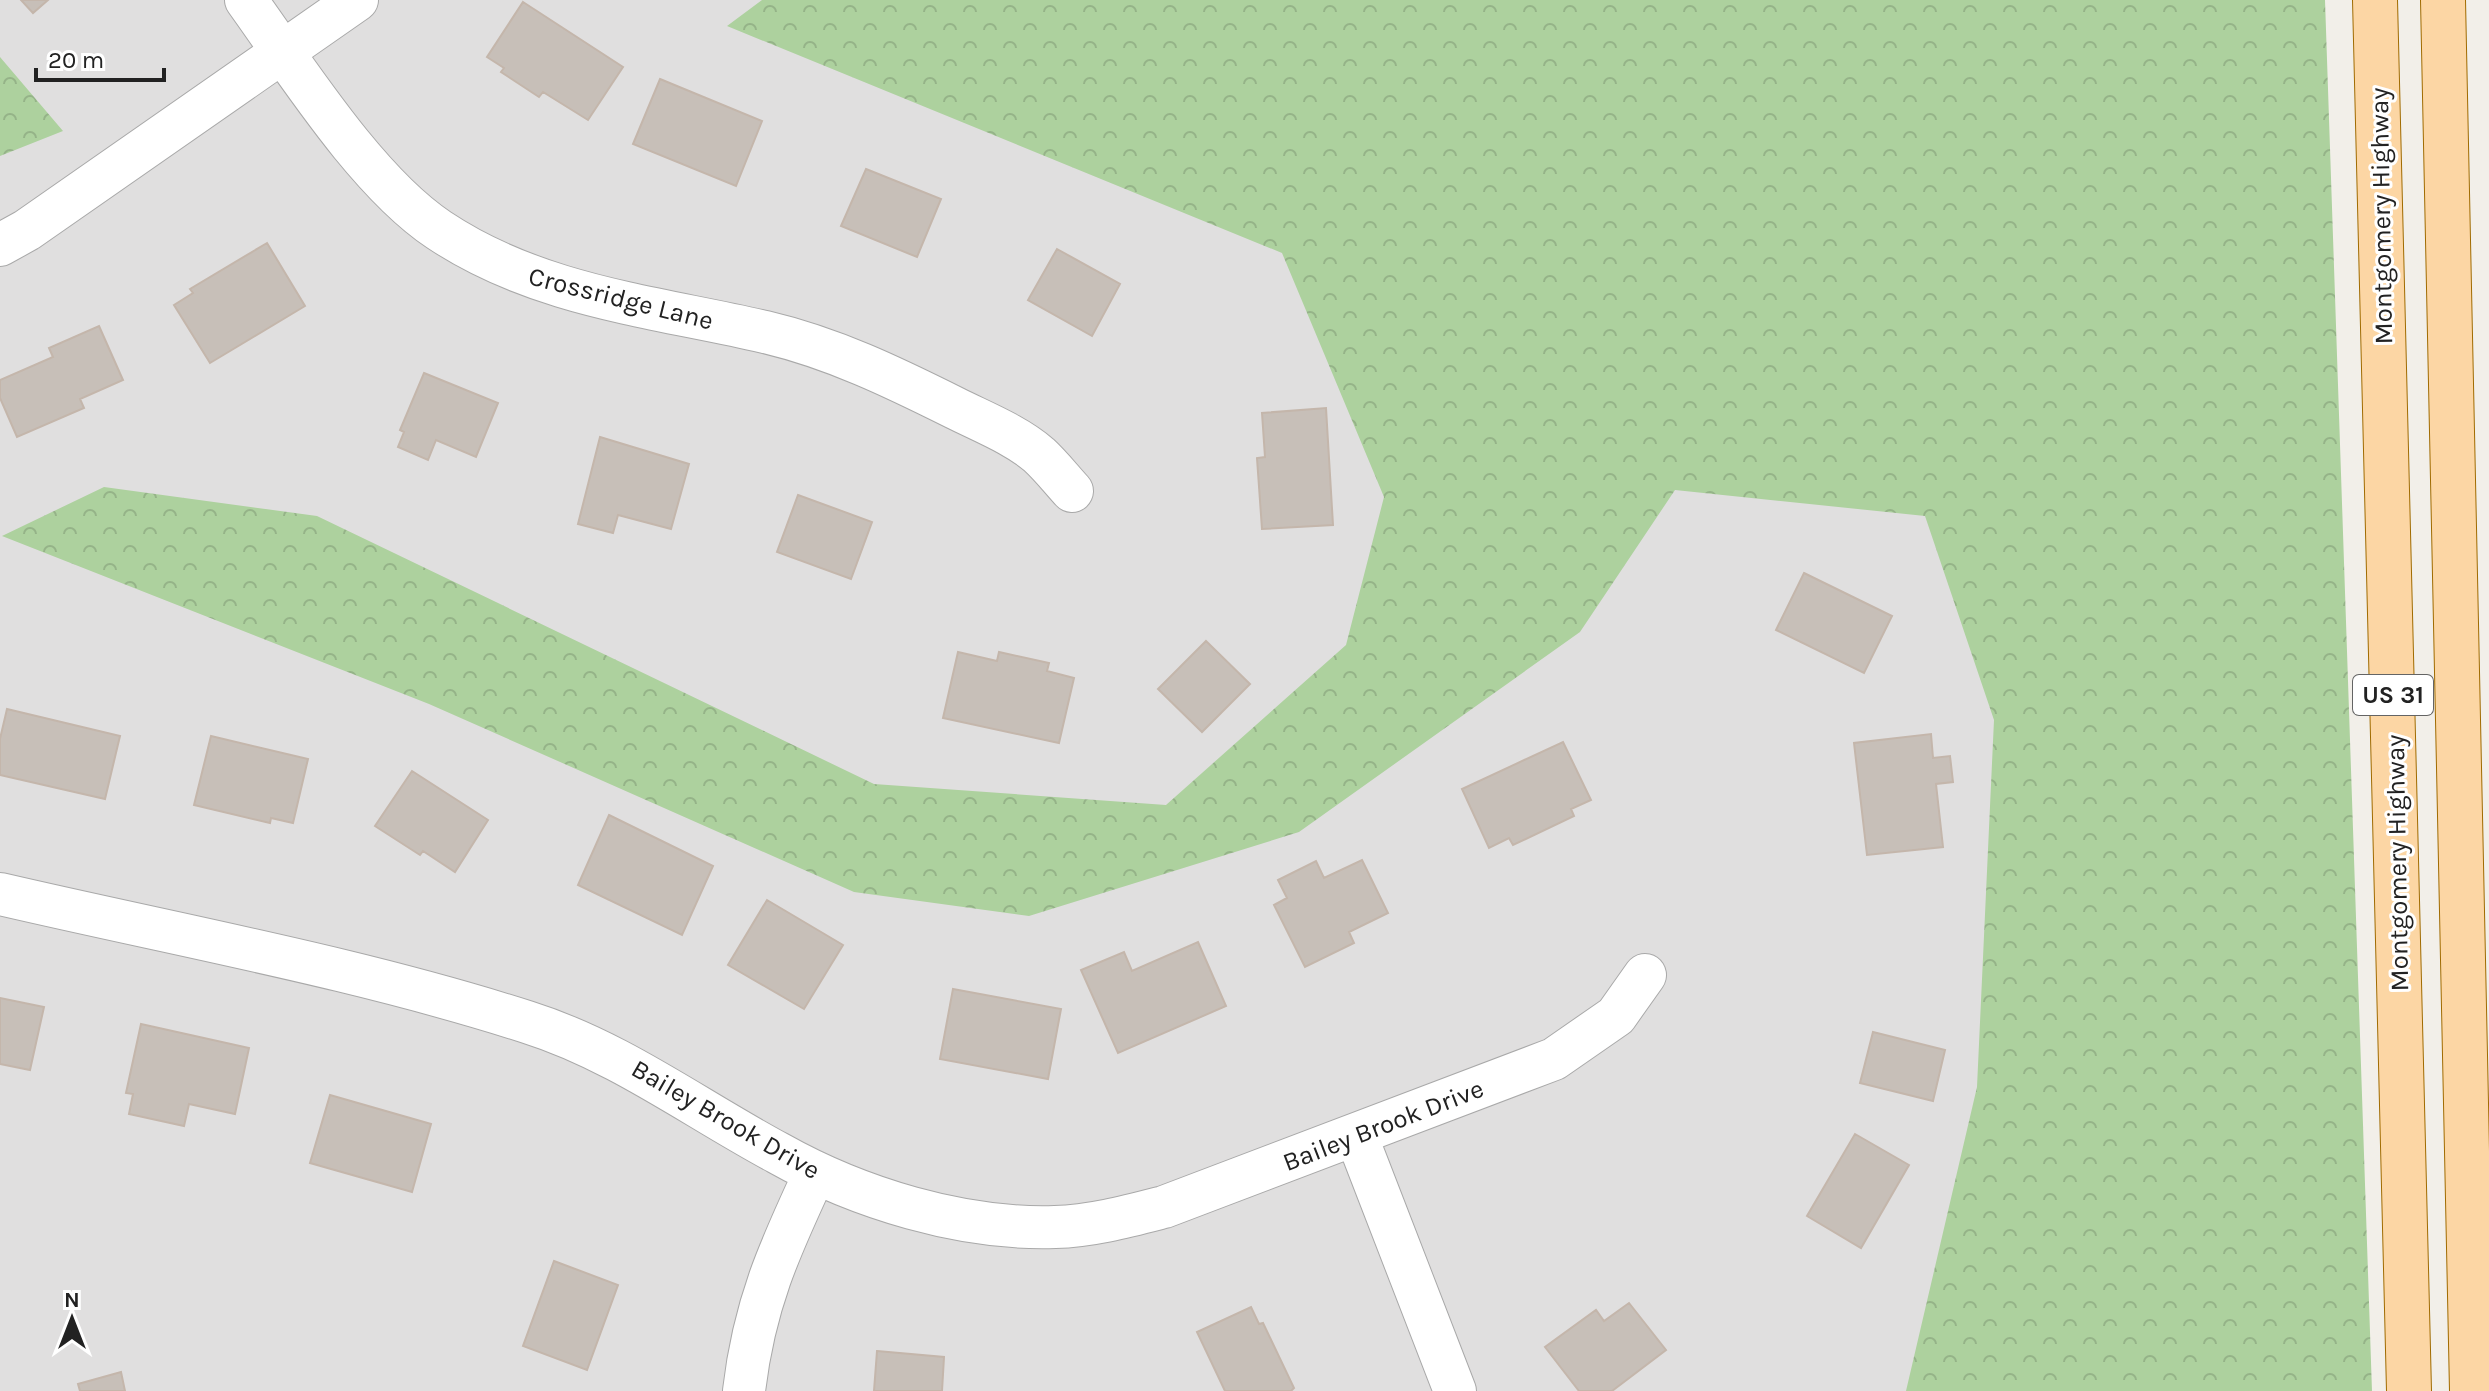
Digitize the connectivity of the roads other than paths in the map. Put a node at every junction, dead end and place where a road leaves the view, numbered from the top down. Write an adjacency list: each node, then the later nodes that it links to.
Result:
1 (246, 0): 5 (street, Crossridge Lane)
2 (357, 0): 5 (street)
3 (2375, 0): 14 (main road, Montgomery Highway / US 31)
4 (2443, 0): 15 (main road, US 31)
5 (284, 53): 6 (street); 7 (street, Crossridge Lane)
6 (0, 245)
7 (1072, 491)
8 (0, 894): 11 (street, Bailey Brook Drive)
9 (1645, 975): 10 (street, Bailey Brook Drive)
10 (1356, 1135): 11 (street, Bailey Brook Drive); 13 (street)
11 (815, 1173): 12 (street)
12 (744, 1391)
13 (1455, 1391)
14 (2409, 1391)
15 (2472, 1391)

